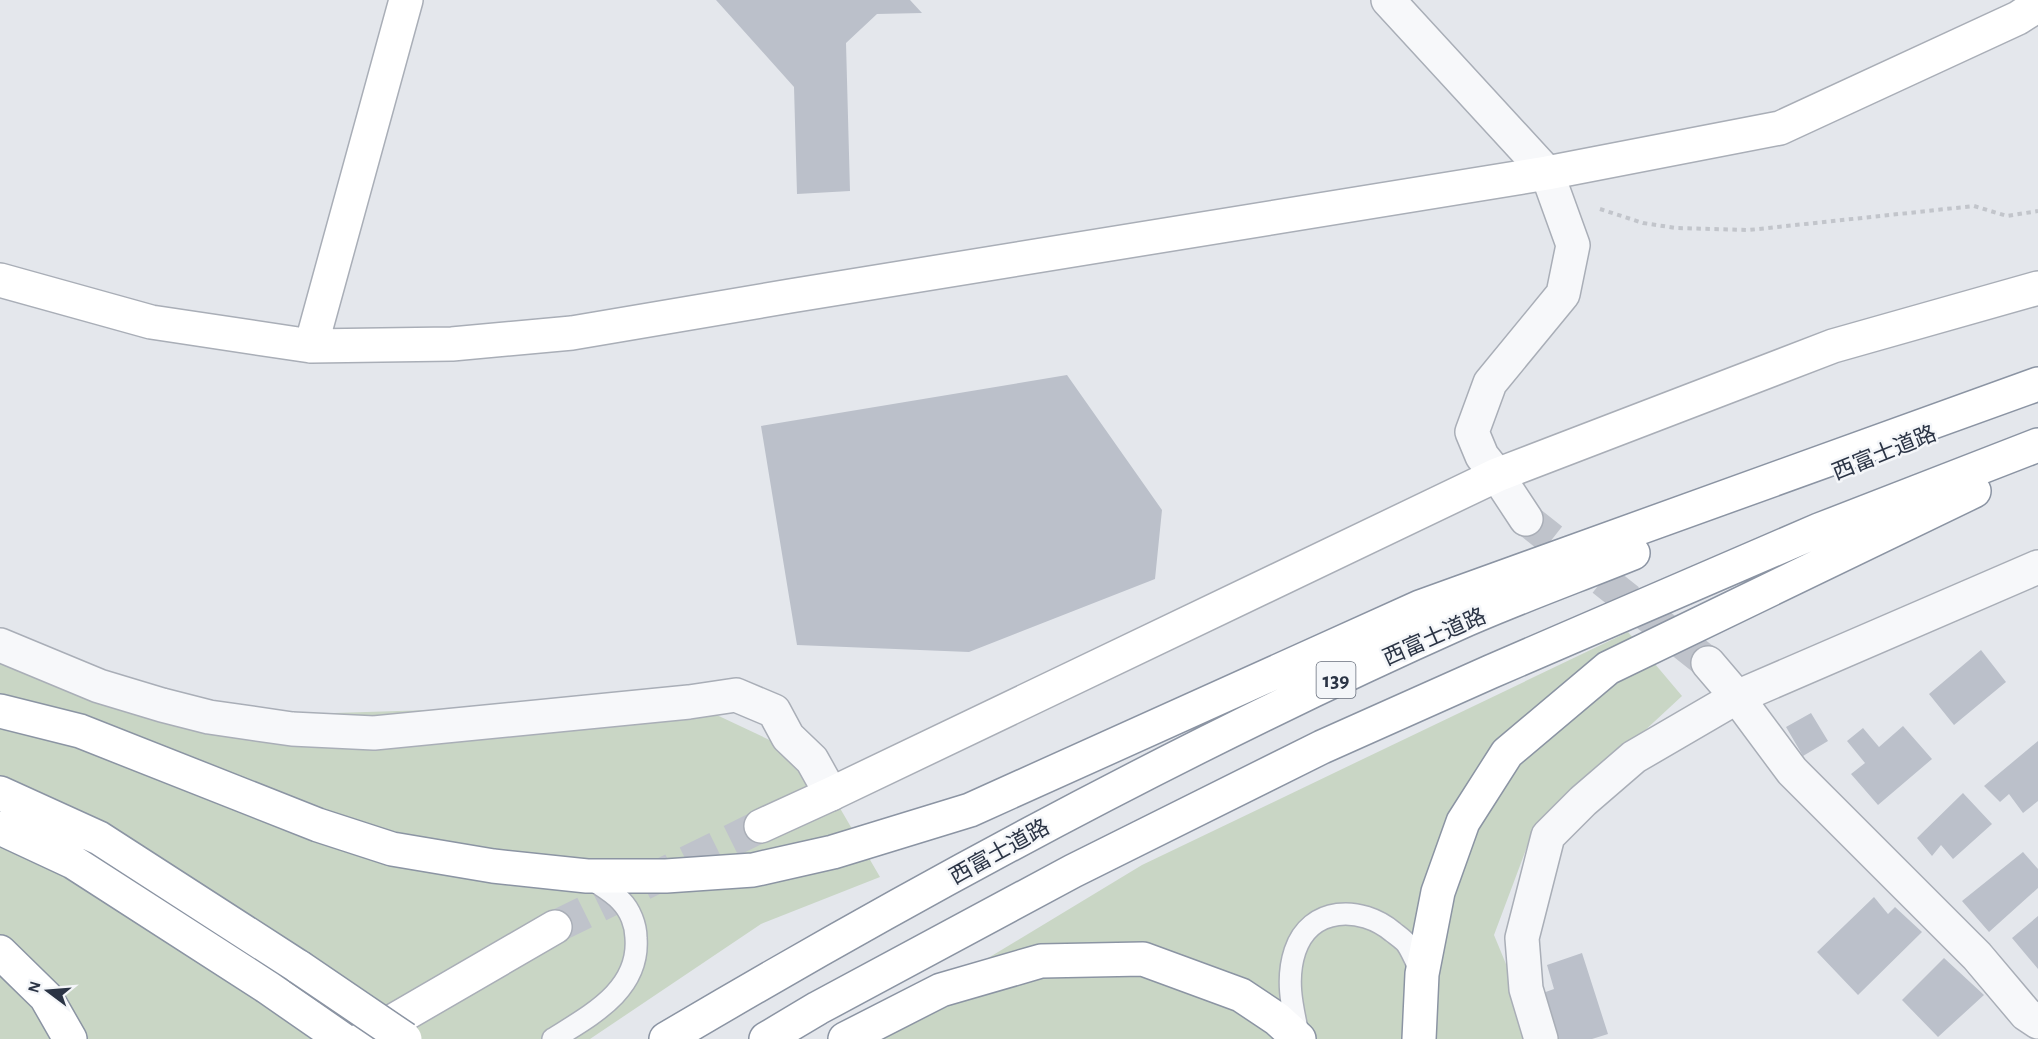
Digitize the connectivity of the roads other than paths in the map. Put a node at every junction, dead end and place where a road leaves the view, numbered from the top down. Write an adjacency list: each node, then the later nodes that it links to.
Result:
1 (406, 0): 7 (main road)
2 (1388, 0): 4 (street)
3 (2038, 5): 4 (main road)
4 (1547, 173): 7 (main road); 12 (street)
5 (0, 280): 7 (main road)
6 (2038, 288): 12 (main road)
7 (311, 346)
8 (2038, 384): 23 (main road)
9 (2038, 390): 33 (main road, 西富士道路 / 139)
10 (2038, 445): 34 (main road, 139)
11 (2038, 460): 26 (main road)
12 (1497, 475): 13 (street); 20 (main road)
13 (1526, 519)
14 (2038, 567): 17 (street)
15 (0, 645): 20 (street)
16 (1708, 663): 17 (street)
17 (1737, 697): 27 (street); 38 (street)
18 (0, 711): 23 (main road)
19 (0, 793): 31 (main road, bridge)
20 (831, 794): 21 (main road)
21 (761, 826)
22 (0, 828): 29 (main road)
23 (587, 876): 32 (lane)
24 (555, 927): 30 (main road)
25 (0, 952): 28 (main road)
26 (1422, 974): 36 (lane); 37 (main road)
27 (2038, 1022)
28 (70, 1039)
29 (342, 1039)
30 (362, 1039)
31 (405, 1039)
32 (553, 1039)
33 (666, 1039)
34 (766, 1039)
35 (845, 1039): 36 (main road)
36 (1299, 1039)
37 (1419, 1039)
38 (1541, 1039)

